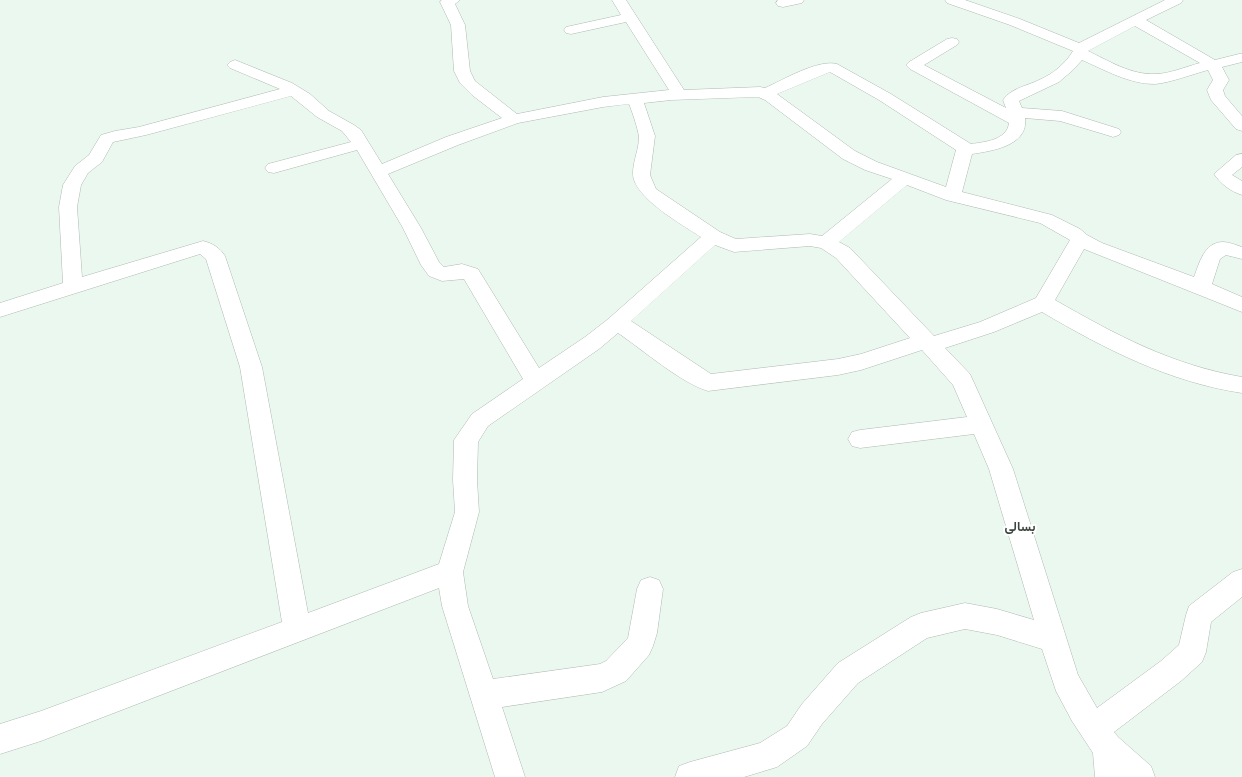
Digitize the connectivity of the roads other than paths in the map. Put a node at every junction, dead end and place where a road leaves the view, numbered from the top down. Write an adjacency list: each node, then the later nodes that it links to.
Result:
1 (453, 0): 21 (street)
2 (619, 0): 7 (street)
3 (798, 0): 6 (street)
4 (952, 0): 11 (street)
5 (1176, 0): 8 (street)
6 (783, 3)
7 (630, 17): 9 (street); 18 (street)
8 (1137, 20): 11 (street); 14 (street)
9 (571, 30)
10 (952, 42): 20 (street)
11 (1081, 51): 14 (street); 20 (street)
12 (1239, 58): 14 (street)
13 (235, 65): 16 (street)
14 (1216, 70): 15 (street); 22 (street)
15 (1234, 74)
16 (294, 90): 24 (street); 36 (street)
17 (765, 94): 18 (street); 25 (street); 29 (street)
18 (680, 95): 19 (street)
19 (634, 99): 21 (street); 32 (street)
20 (1016, 117): 23 (street); 25 (street)
21 (514, 119): 28 (street)
22 (1242, 126)
23 (1113, 132)
24 (361, 144): 27 (street); 28 (street)
25 (968, 150): 31 (street)
26 (1242, 159): 30 (street)
27 (274, 168)
28 (377, 172): 43 (street)
29 (903, 179): 31 (street); 34 (street)
30 (1242, 189)
31 (952, 196): 33 (street)
32 (712, 236): 34 (street); 41 (street)
33 (1080, 239): 37 (street); 38 (street)
34 (826, 243): 42 (street)
35 (1242, 253): 37 (street)
36 (73, 287): 40 (street); 50 (street)
37 (1201, 287): 39 (street)
38 (1043, 302): 42 (street); 44 (street)
39 (1242, 305)
40 (0, 310)
41 (618, 322): 42 (street); 43 (street)
42 (928, 343): 45 (street)
43 (536, 382): 47 (street)
44 (1242, 385)
45 (982, 424): 46 (street); 51 (street)
46 (860, 439)
47 (450, 572): 50 (street); 52 (street)
48 (1242, 581): 53 (street)
49 (650, 589): 52 (street)
50 (297, 629): 54 (street)
51 (1053, 639): 53 (street); 56 (street)
52 (483, 695): 55 (street)
53 (1101, 738): 57 (street); 58 (street)
54 (0, 739)
55 (510, 777)
56 (690, 777)
57 (1110, 777)
58 (1140, 777)

